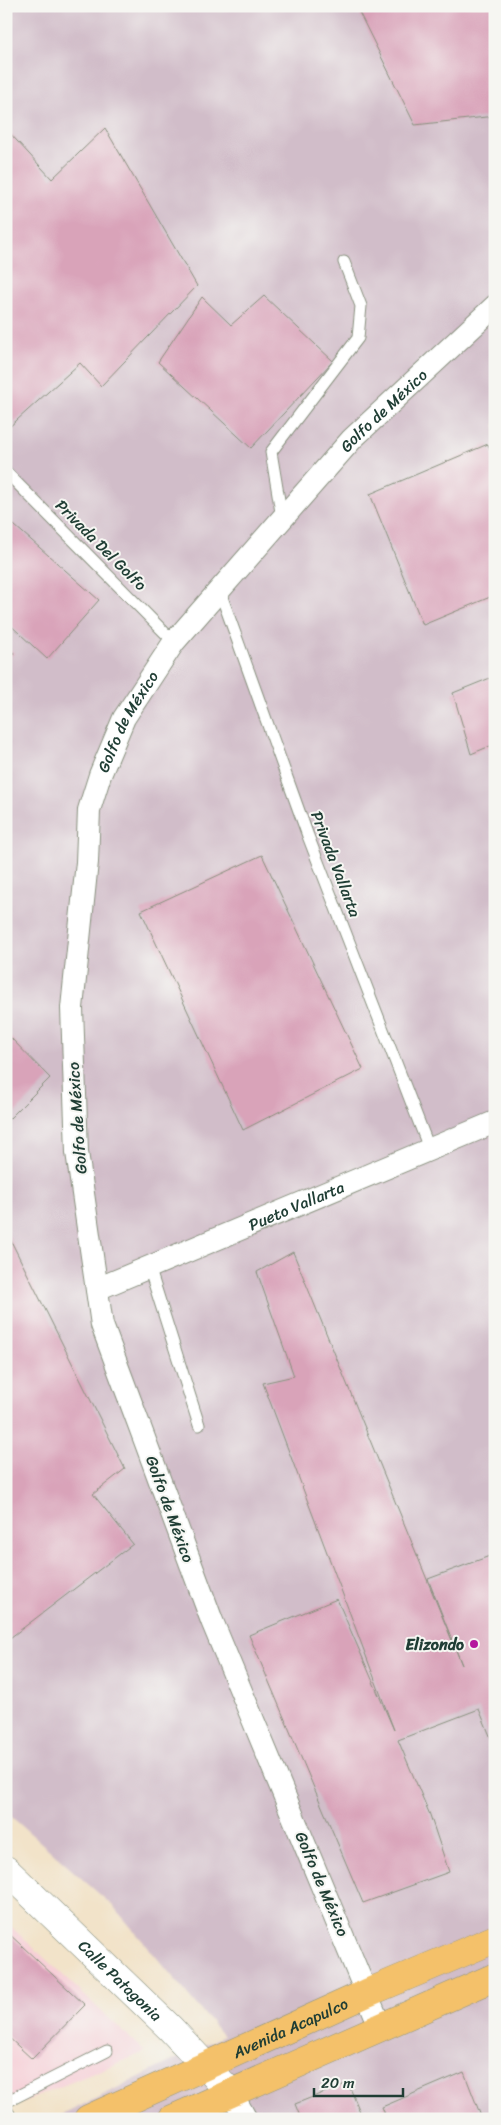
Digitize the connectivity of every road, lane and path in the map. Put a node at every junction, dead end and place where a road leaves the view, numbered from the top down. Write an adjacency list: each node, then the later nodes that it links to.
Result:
1 (344, 262): 4 (lane)
2 (495, 306): 4 (street, Golfo de México)
3 (6, 472): 6 (lane, Privada Del Golfo)
4 (282, 518): 5 (street, Golfo de México)
5 (219, 589): 6 (street, Golfo de México); 8 (lane, Privada Vallarta)
6 (174, 642): 10 (street, Golfo de México)
7 (495, 1122): 8 (street, Pueto Vallarta)
8 (429, 1148): 9 (street, Pueto Vallarta)
9 (149, 1267): 10 (street, Pueto Vallarta); 11 (lane)
10 (97, 1289): 15 (street, Golfo de México)
11 (199, 1425)
12 (6, 1870): 18 (street, Calle Patagonia)
13 (495, 1939): 15 (main road, Avenida Acapulco)
14 (495, 1977): 16 (main road)
15 (367, 1993): 16 (street, Golfo de México); 18 (main road, Avenida Acapulco)
16 (380, 2026): 19 (main road)
17 (106, 2051): 20 (lane)
18 (207, 2067): 19 (street, Calle Patagonia); 23 (main road, Avenida Acapulco)
19 (232, 2094): 24 (main road); 25 (street)
20 (6, 2102)
21 (6, 2109): 22 (lane)
22 (12, 2119)
23 (88, 2119)
24 (172, 2119)
25 (246, 2119)

